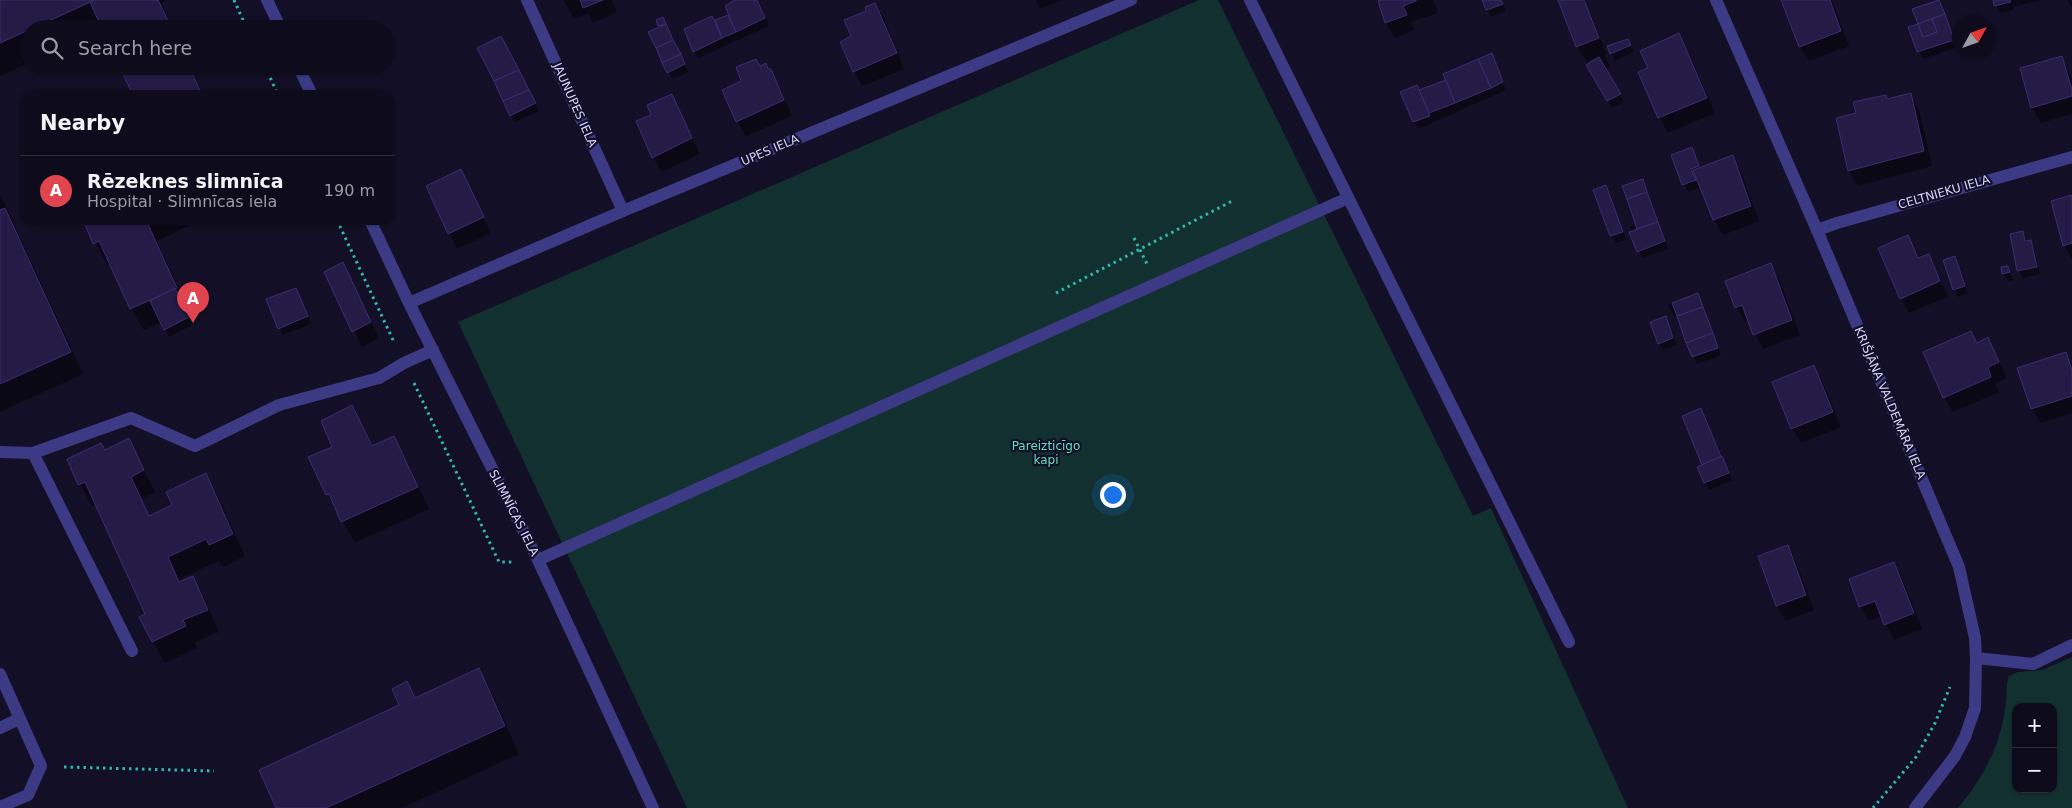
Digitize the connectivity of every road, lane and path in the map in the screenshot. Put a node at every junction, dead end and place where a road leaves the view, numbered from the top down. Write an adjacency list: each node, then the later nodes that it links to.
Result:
1 (234, 0): 7 (path)
2 (267, 0): 8 (street)
3 (527, 0): 16 (street, JAUNUPES IELA)
4 (1132, 0): 16 (street, UPES IELA)
5 (1250, 0): 14 (street)
6 (1716, 0): 19 (street, KRIŠJĀŅA VALDEMĀRA IELA)
7 (243, 20)
8 (277, 20)
9 (269, 75): 11 (path)
10 (302, 75): 12 (street)
11 (276, 90)
12 (310, 90)
13 (2072, 157): 19 (street, CELTNIEKU IELA)
14 (1348, 198): 26 (street); 27 (street)
15 (1234, 200): 20 (path)
16 (622, 211): 21 (street, UPES IELA)
17 (339, 225): 23 (path)
18 (372, 225): 21 (street, SLIMNĪCAS IELA)
19 (1817, 230): 30 (street, KRIŠJĀŅA VALDEMĀRA IELA)
20 (1056, 293)
21 (409, 303): 22 (street, SLIMNĪCAS IELA)
22 (433, 350): 23 (street); 26 (street, SLIMNĪCAS IELA)
23 (404, 363): 25 (street); 26 (path)
24 (0, 452): 25 (street)
25 (33, 453): 29 (street)
26 (538, 560): 38 (street, SLIMNĪCAS IELA)
27 (1569, 642)
28 (2072, 645): 30 (street)
29 (132, 651)
30 (1976, 658): 40 (street, KRIŠJĀŅA VALDEMĀRA IELA)
31 (0, 674): 33 (street)
32 (1950, 687): 39 (path)
33 (20, 719): 34 (street); 35 (street)
34 (0, 728)
35 (41, 766): 36 (path); 37 (street)
36 (214, 771)
37 (0, 807)
38 (653, 808)
39 (1873, 808)
40 (1915, 808)

